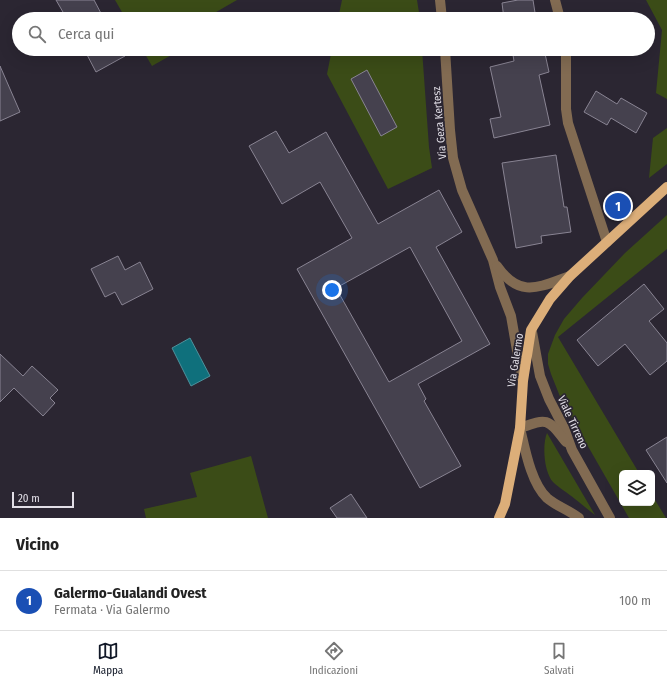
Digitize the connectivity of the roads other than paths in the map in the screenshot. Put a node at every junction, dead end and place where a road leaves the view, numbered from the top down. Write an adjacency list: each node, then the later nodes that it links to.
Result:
1 (440, 0): 3 (street)
2 (555, 0): 4 (street)
3 (441, 12)
4 (558, 12)
5 (445, 56): 9 (street, Via Geza Kertesz)
6 (566, 56): 8 (street)
7 (667, 187): 8 (main road, Via Galermo)
8 (607, 242): 10 (main road, Via Galermo)
9 (493, 260): 10 (street); 12 (street)
10 (570, 276): 11 (main road, Via Galermo)
11 (531, 330): 12 (main road, Via Galermo); 14 (street, Viale Tirreno)
12 (523, 381): 13 (main road, Via Galermo)
13 (520, 428): 14 (street); 15 (main road, Via Galermo); 16 (street)
14 (572, 450): 17 (street, Viale Tirreno)
15 (499, 518)
16 (579, 518)
17 (610, 518)

